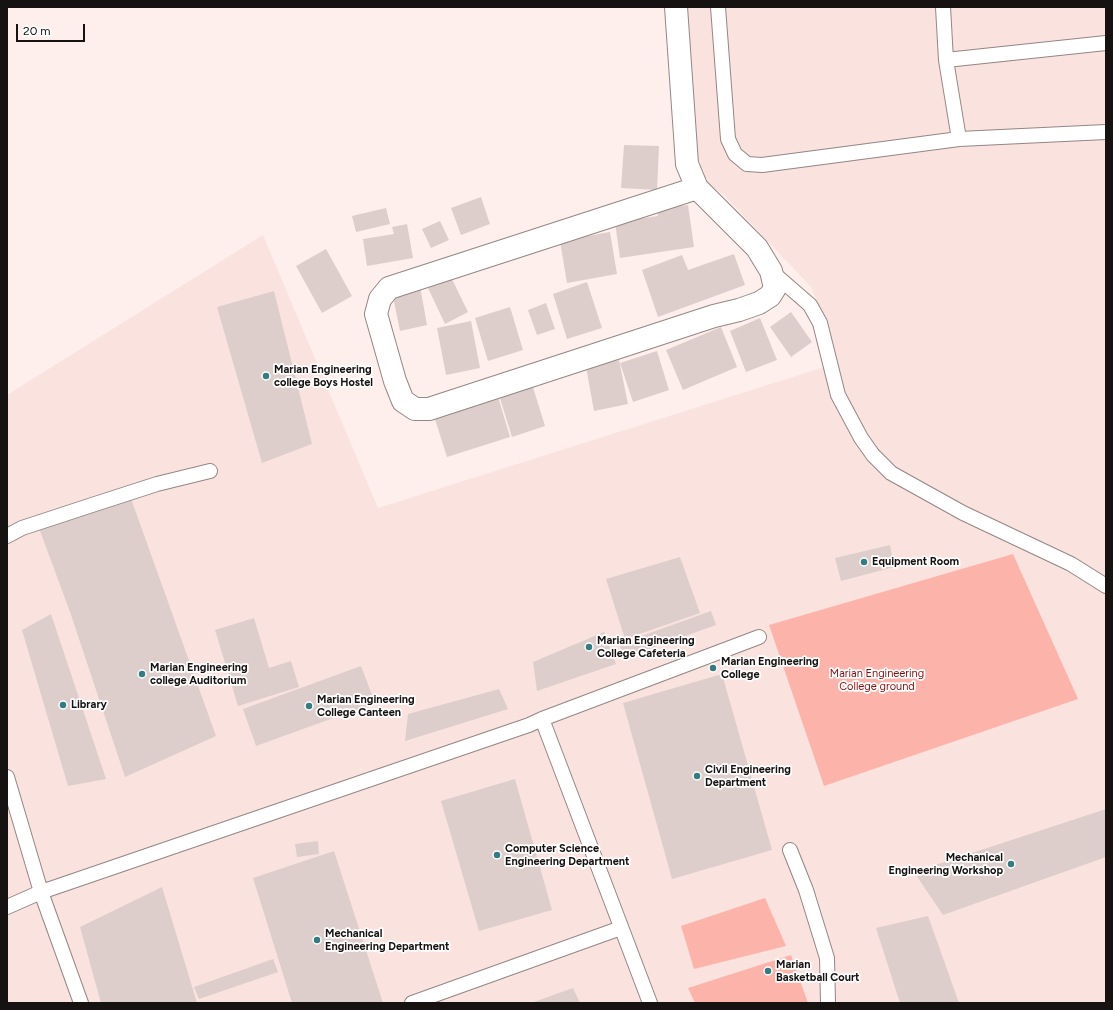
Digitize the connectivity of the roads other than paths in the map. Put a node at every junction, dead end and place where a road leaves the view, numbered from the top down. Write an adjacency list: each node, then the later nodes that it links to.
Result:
1 (676, 7): 8 (street)
2 (718, 7): 7 (lane)
3 (943, 7): 5 (lane)
4 (1106, 43): 5 (lane)
5 (946, 60): 7 (lane)
6 (1106, 132): 7 (lane)
7 (959, 139)
8 (697, 188): 9 (street); 9 (street)
9 (771, 272): 12 (lane)
10 (210, 471): 11 (lane)
11 (7, 536)
12 (1106, 586)
13 (759, 637): 14 (lane)
14 (542, 719): 17 (lane); 19 (lane)
15 (7, 777): 17 (lane)
16 (790, 850): 23 (lane)
17 (41, 892): 18 (lane); 20 (lane)
18 (7, 907)
19 (621, 928): 21 (lane); 22 (lane)
20 (81, 1003)
21 (412, 1003)
22 (650, 1003)
23 (828, 1003)

